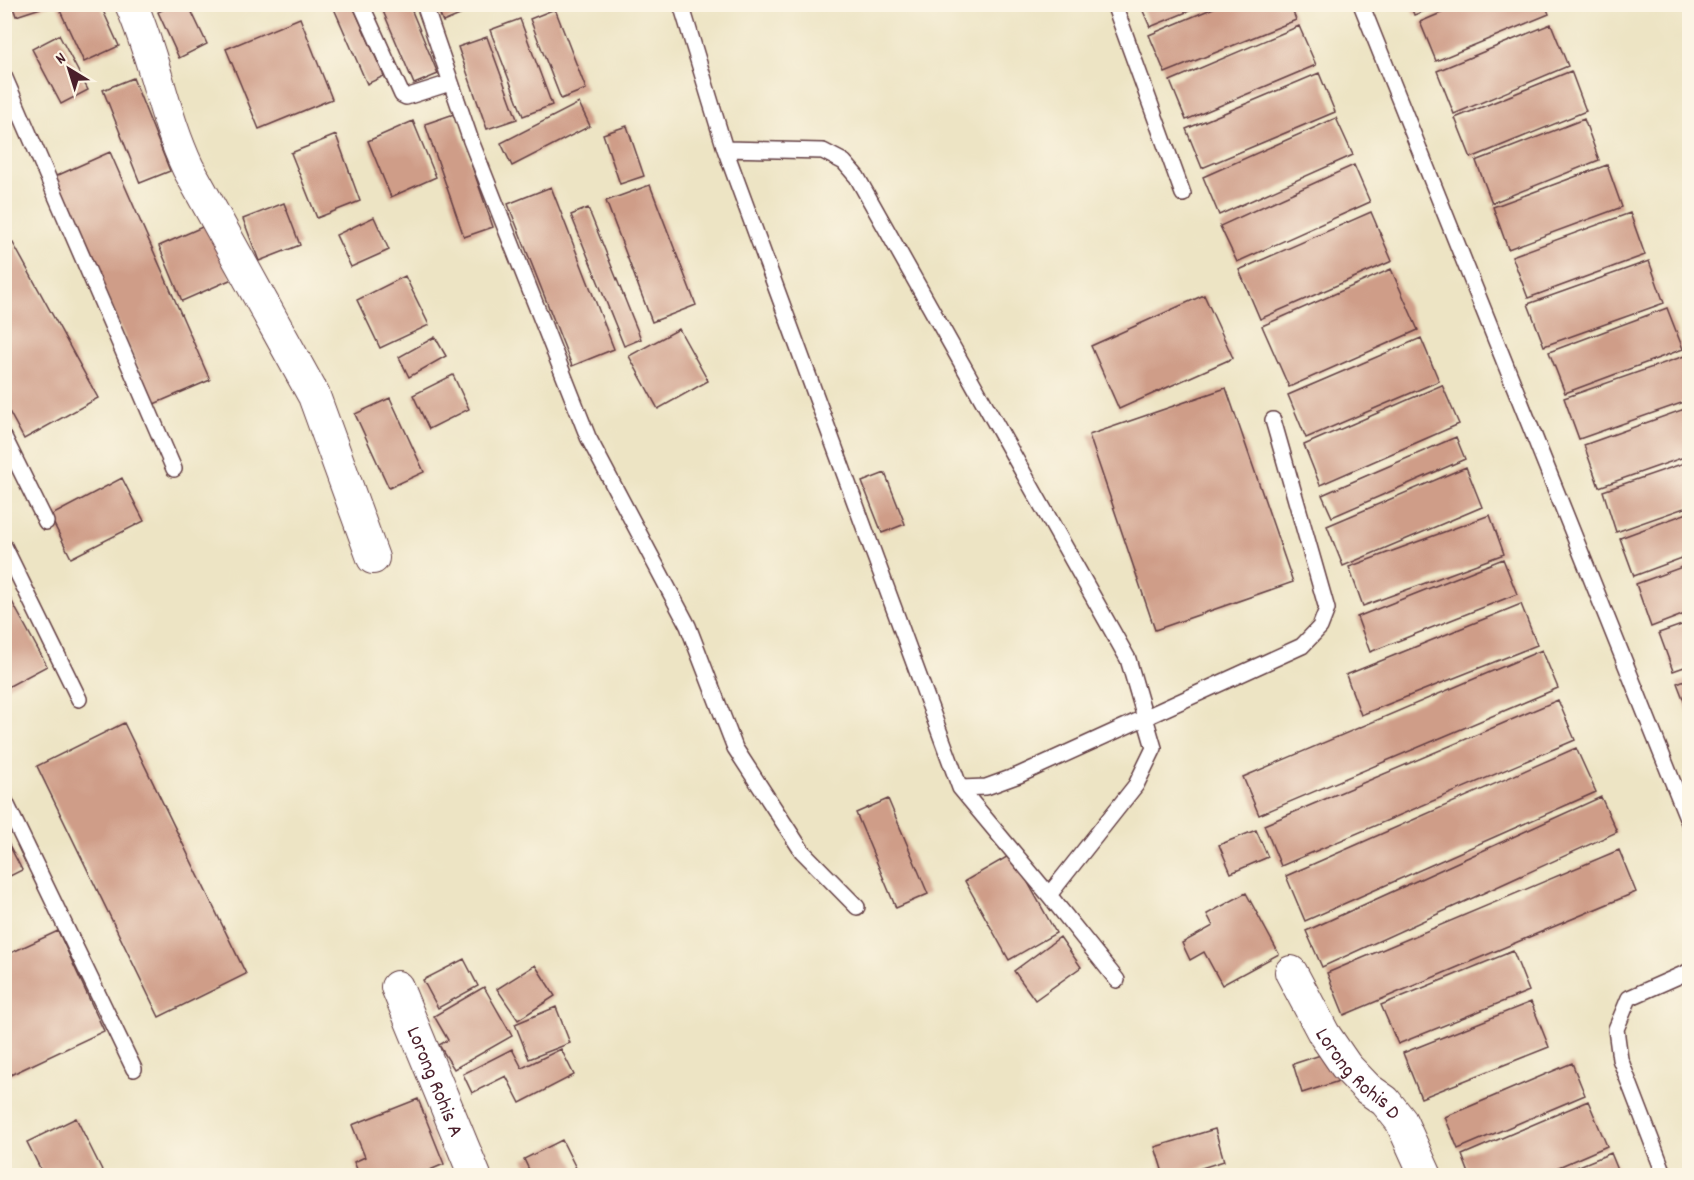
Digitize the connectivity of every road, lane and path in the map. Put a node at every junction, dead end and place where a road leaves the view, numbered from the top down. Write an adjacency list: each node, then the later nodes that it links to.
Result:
1 (131, 4): 16 (street)
2 (361, 4): 8 (lane)
3 (424, 4): 8 (lane)
4 (681, 4): 9 (lane)
5 (1114, 4): 10 (lane)
6 (1361, 4): 21 (lane)
7 (4, 76): 13 (lane)
8 (450, 83): 23 (lane)
9 (725, 149): 18 (lane); 19 (lane)
10 (1183, 194)
11 (1273, 420): 18 (lane)
12 (4, 437): 14 (lane)
13 (174, 469)
14 (46, 522)
15 (4, 546): 17 (lane)
16 (373, 558)
17 (79, 699)
18 (1146, 717): 19 (lane); 22 (lane)
19 (960, 788): 22 (lane)
20 (4, 799): 28 (lane)
21 (1689, 825)
22 (1049, 896): 26 (lane)
23 (857, 907)
24 (1689, 971): 31 (lane)
25 (1292, 972): 30 (street, Lorong Rohis D)
26 (1117, 980)
27 (397, 987): 29 (street, Lorong Rohis A)
28 (134, 1069)
29 (475, 1176)
30 (1426, 1176)
31 (1665, 1176)

